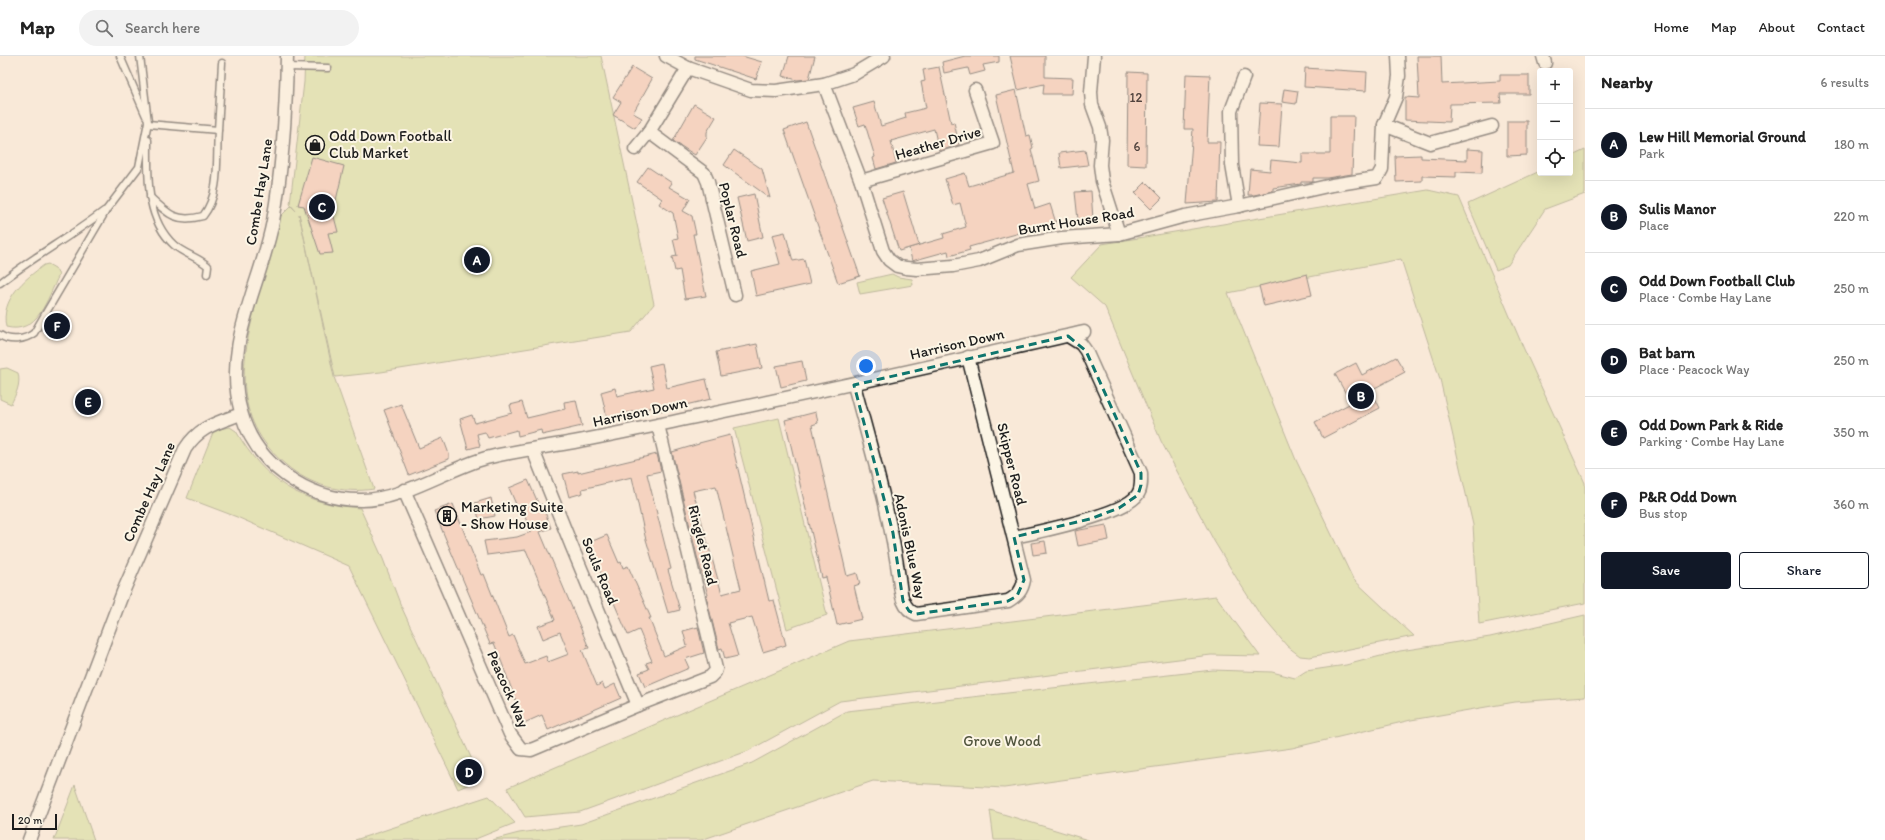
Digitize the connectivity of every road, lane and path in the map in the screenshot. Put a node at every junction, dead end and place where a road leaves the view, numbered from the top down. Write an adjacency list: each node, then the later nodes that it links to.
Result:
1 (120, 56): 15 (lane)
2 (140, 56): 15 (lane)
3 (666, 56): 10 (street)
4 (882, 56): 12 (street)
5 (1094, 56): 24 (street)
6 (1398, 56): 14 (street, Burnt House Road)
7 (287, 62): 9 (lane); 33 (street, Combe Hay Lane)
8 (222, 63): 17 (lane)
9 (328, 68)
10 (688, 68): 12 (street); 18 (street)
11 (1244, 76): 22 (street)
12 (824, 84): 20 (street, Burnt House Road)
13 (975, 90): 20 (street, Heather Drive)
14 (1384, 125): 16 (street); 22 (street, Burnt House Road)
15 (148, 126): 17 (lane); 21 (lane); 23 (lane)
16 (1492, 126)
17 (218, 130): 21 (lane)
18 (649, 132): 19 (street); 27 (street, Poplar Road)
19 (635, 149)
20 (861, 181): 24 (street, Burnt House Road)
21 (150, 197): 25 (lane)
22 (1239, 206): 24 (street, Burnt House Road)
23 (107, 209): 26 (lane); 29 (lane)
24 (1119, 234)
25 (207, 274)
26 (0, 283)
27 (735, 295)
28 (1084, 332): 30 (street, Harrison Down)
29 (0, 335)
30 (1068, 336): 31 (street, Harrison Down); 37 (street)
31 (968, 357): 32 (street, Harrison Down); 37 (street, Skipper Road)
32 (854, 385): 34 (street, Harrison Down); 38 (street, Adonis Blue Way)
33 (241, 414): 36 (street, Harrison Down); 41 (street, Combe Hay Lane)
34 (658, 425): 35 (street, Harrison Down); 39 (street, Ringlet Road)
35 (533, 450): 36 (street, Harrison Down); 40 (street, Souls Road)
36 (404, 490): 40 (street, Peacock Way)
37 (1014, 537): 38 (street, Skipper Road)
38 (1024, 580)
39 (716, 672): 40 (street, Peacock Way)
40 (638, 705)
41 (29, 840)

